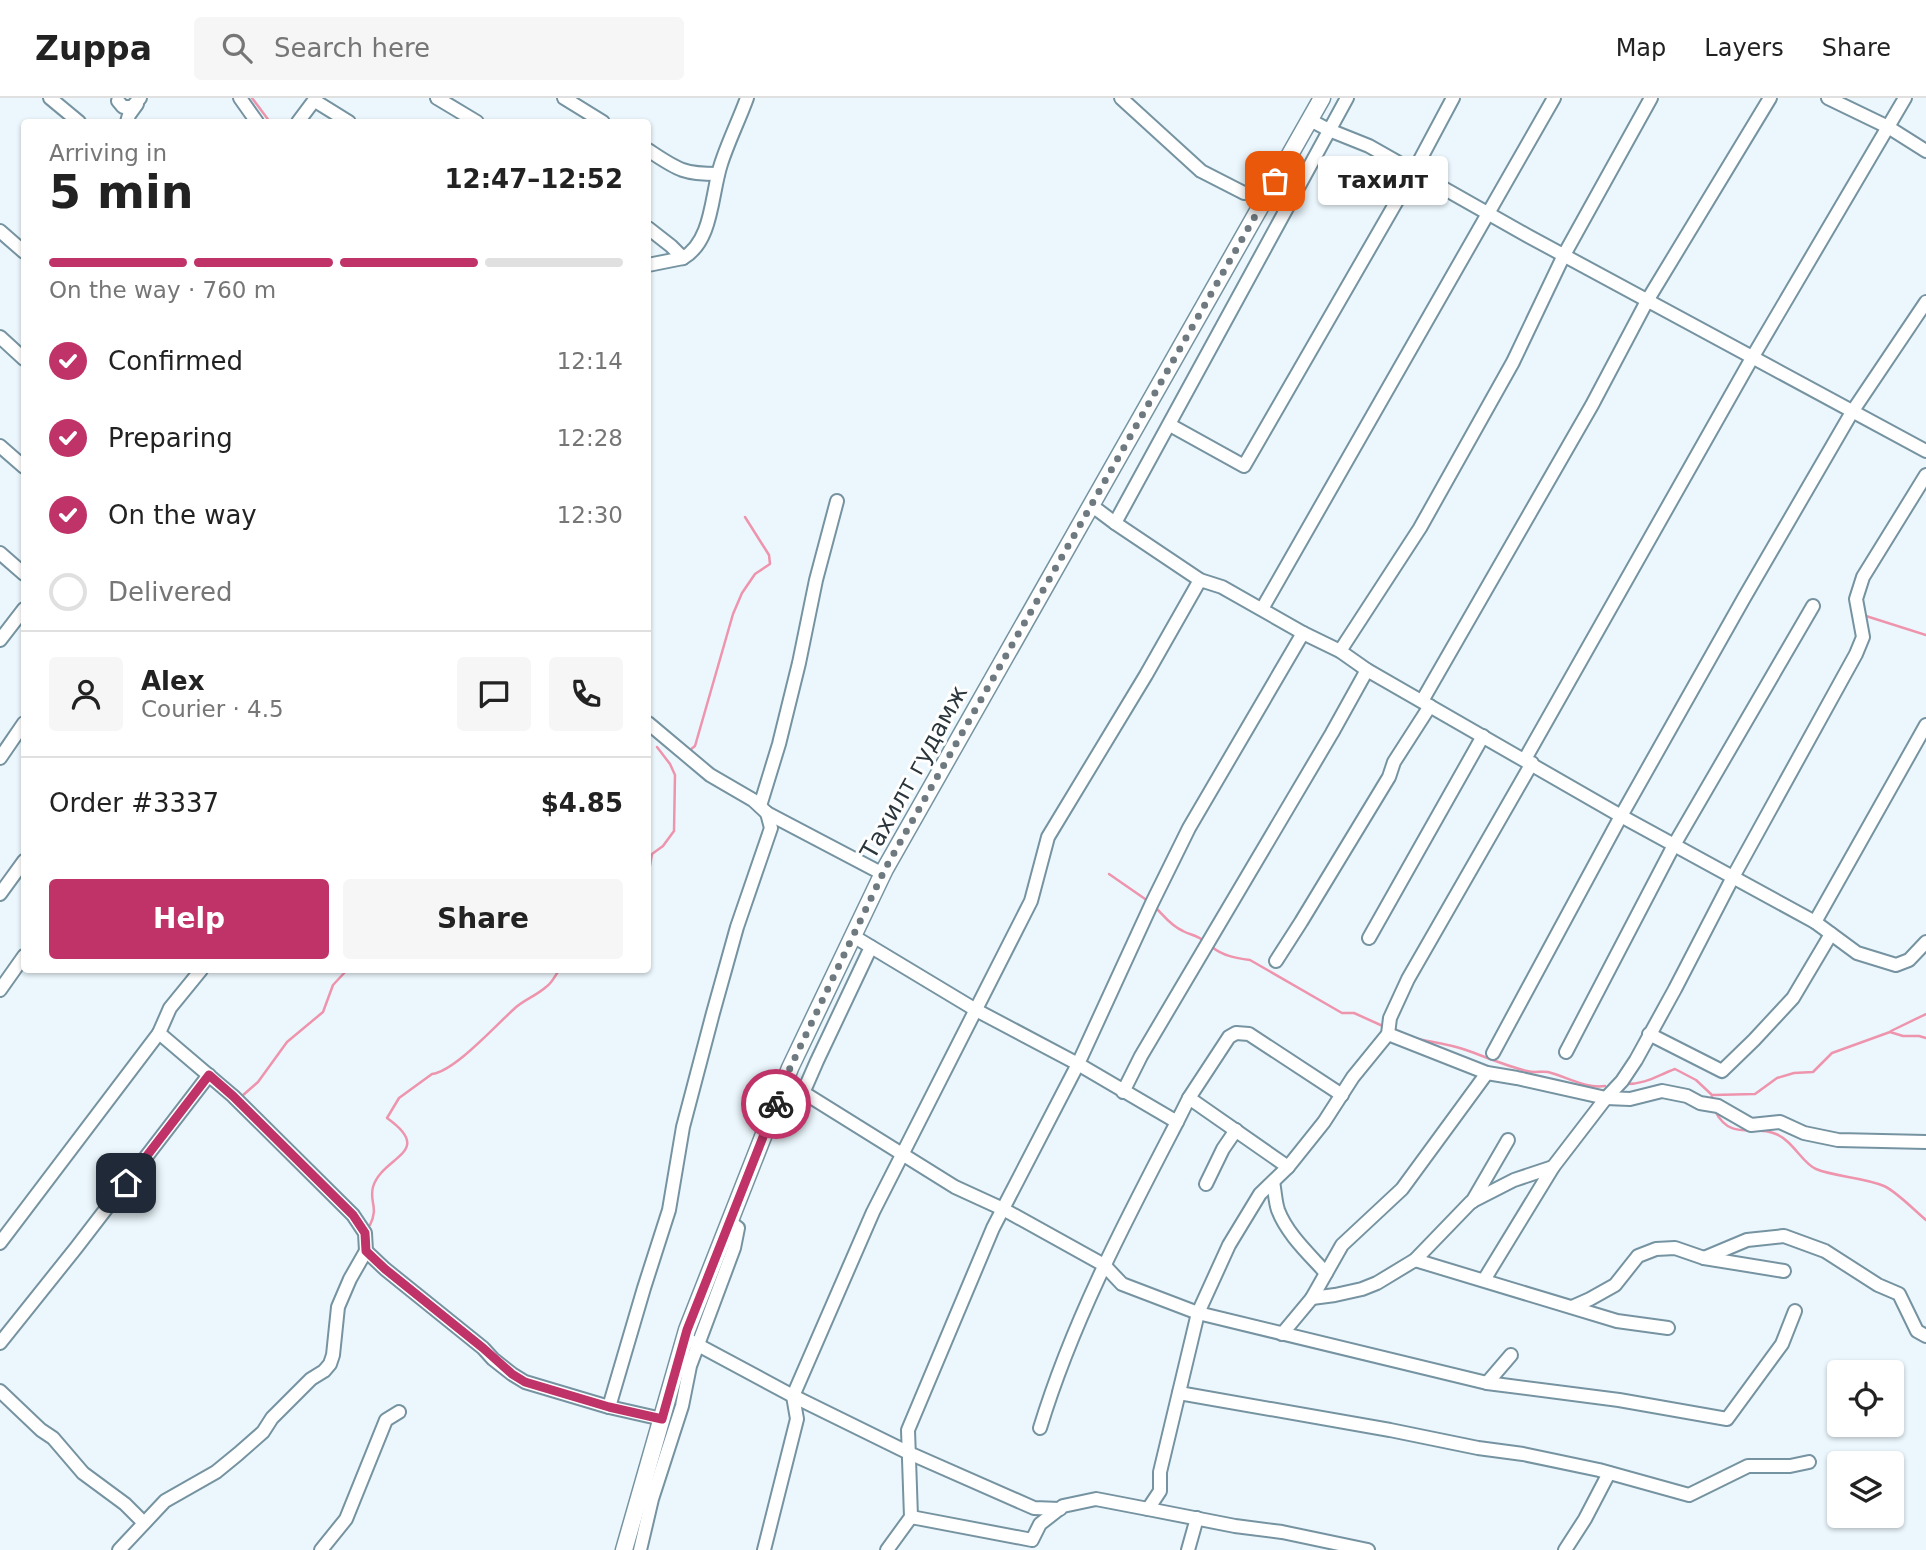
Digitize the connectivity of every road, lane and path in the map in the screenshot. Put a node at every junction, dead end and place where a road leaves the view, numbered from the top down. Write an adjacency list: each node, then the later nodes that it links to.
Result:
1 (50, 98): 18 (street)
2 (141, 98): 15 (street); 20 (street)
3 (240, 98): 21 (street)
4 (437, 98): 24 (street)
5 (564, 98): 25 (street)
6 (1121, 98): 33 (street)
7 (1322, 98): 26 (main road, Тахилт гудамж)
8 (1347, 98): 28 (street)
9 (1453, 98): 31 (street)
10 (1554, 98): 34 (street)
11 (1651, 98): 38 (street)
12 (1770, 98): 41 (street)
13 (1828, 98): 27 (street)
14 (1905, 98): 27 (street)
15 (117, 99): 19 (street)
16 (315, 99): 22 (street); 23 (street)
17 (745, 99): 32 (street)
18 (75, 119)
19 (119, 119)
20 (128, 119)
21 (252, 119)
22 (300, 119)
23 (344, 119)
24 (472, 119)
25 (598, 119)
26 (1310, 120): 28 (street); 33 (main road, Тахилт гудамж)
27 (1888, 127): 29 (street); 45 (street)
28 (1329, 130): 31 (street); 47 (street)
29 (1926, 151)
30 (651, 152): 32 (street)
31 (1413, 173): 34 (street); 47 (street)
32 (718, 174): 39 (street)
33 (1269, 192): 53 (main road, Тахилт гудамж)
34 (1487, 213): 38 (street); 59 (street)
35 (651, 230): 39 (street)
36 (0, 231): 37 (street)
37 (21, 250)
38 (1564, 255): 41 (street); 63 (street)
39 (683, 258): 40 (street)
40 (651, 264)
41 (1647, 301): 45 (street); 65 (street)
42 (1926, 302): 46 (street)
43 (0, 337): 44 (street)
44 (21, 356)
45 (1752, 358): 46 (street); 71 (street)
46 (1852, 412): 49 (street); 73 (street)
47 (1170, 425): 54 (street)
48 (0, 446): 50 (street)
49 (1926, 451)
50 (21, 464)
51 (1926, 475): 77 (street)
52 (837, 501): 72 (street)
53 (1091, 505): 54 (street); 76 (main road, Тахилт гудамж)
54 (1115, 523): 57 (street)
55 (0, 553): 56 (street)
56 (21, 571)
57 (1200, 580): 59 (street); 89 (street)
58 (1813, 606): 74 (street)
59 (1262, 609): 61 (street)
60 (21, 614): 62 (street)
61 (1303, 633): 63 (street); 95 (street)
62 (0, 640)
63 (1340, 652): 64 (street)
64 (1367, 670): 65 (street); 99 (street)
65 (1426, 703): 69 (street); 86 (street)
66 (1926, 725): 79 (street)
67 (651, 726): 72 (street)
68 (21, 730): 70 (street)
69 (1483, 736): 71 (street); 82 (street)
70 (0, 758)
71 (1528, 761): 73 (street); 91 (street)
72 (764, 809): 76 (street); 137 (street)
73 (1621, 816): 74 (street); 94 (street)
74 (1674, 845): 77 (street); 93 (street)
75 (21, 866): 78 (street)
76 (883, 874): 81 (main road, Тахилт гудамж)
77 (1732, 877): 79 (street); 92 (street)
78 (0, 894)
79 (1815, 922): 80 (street)
80 (1831, 934): 83 (street); 92 (street)
81 (853, 936): 84 (street); 98 (main road, Тахилт гудамж)
82 (1369, 938)
83 (1926, 942)
84 (871, 947): 89 (street); 100 (street)
85 (21, 960): 88 (street)
86 (1276, 961)
87 (199, 973): 90 (street)
88 (0, 990)
89 (976, 1010): 95 (street); 108 (street)
90 (159, 1033): 97 (street); 115 (street)
91 (1388, 1034): 96 (street); 101 (street)
92 (1649, 1034): 103 (street)
93 (1566, 1052)
94 (1493, 1053)
95 (1078, 1064): 99 (street); 114 (street)
96 (1487, 1073): 103 (street); 121 (street)
97 (209, 1075): 116 (street); 131 (street)
98 (785, 1081): 100 (street); 130 (main road, Тахилт гудамж)
99 (1123, 1092): 104 (street)
100 (803, 1093): 108 (street)
101 (1342, 1095): 102 (street); 109 (street)
102 (1189, 1098): 104 (street); 105 (street)
103 (1606, 1098): 107 (street); 110 (street)
104 (1177, 1122): 119 (street)
105 (1236, 1130): 109 (street); 112 (street)
106 (1507, 1140): 113 (street)
107 (1926, 1142)
108 (902, 1153): 114 (street); 136 (street)
109 (1288, 1167): 111 (street)
110 (1553, 1167): 113 (street); 122 (street)
111 (1273, 1182): 121 (street); 126 (street)
112 (1206, 1184)
113 (1471, 1202): 118 (street)
114 (1003, 1209): 119 (street); 141 (street)
115 (0, 1243)
116 (366, 1251): 137 (street); 148 (street)
117 (1704, 1258): 120 (street); 124 (street); 129 (street)
118 (1415, 1260): 122 (street); 123 (street)
119 (1104, 1265): 126 (street); 140 (street)
120 (1784, 1271)
121 (1326, 1273): 123 (street)
122 (1484, 1280): 124 (street)
123 (1312, 1298): 128 (street)
124 (1572, 1307): 127 (street)
125 (1794, 1311): 133 (street)
126 (1198, 1313): 128 (street); 135 (street)
127 (1668, 1328)
128 (1282, 1334): 133 (street)
129 (1926, 1336)
130 (691, 1340): 136 (street); 139 (main road, Тахилт гудамж); 153 (street)
131 (0, 1343)
132 (1511, 1354): 133 (street)
133 (1487, 1383)
134 (0, 1391): 148 (street)
135 (1179, 1392): 143 (street); 145 (street)
136 (793, 1396): 141 (street); 154 (street)
137 (609, 1407): 139 (street)
138 (399, 1412): 151 (street)
139 (662, 1419): 152 (main road, Тахилт гудамж)
140 (1040, 1428)
141 (909, 1453): 144 (street); 146 (street)
142 (1809, 1462): 143 (street)
143 (1609, 1473): 158 (street)
144 (1060, 1509): 145 (street); 149 (street)
145 (1148, 1509): 147 (street)
146 (911, 1517): 149 (street); 155 (street)
147 (1197, 1518): 156 (street); 157 (street)
148 (144, 1523): 150 (street)
149 (1032, 1545)
150 (119, 1550)
151 (321, 1550)
152 (624, 1550)
153 (640, 1550)
154 (764, 1550)
155 (887, 1550)
156 (1188, 1550)
157 (1368, 1550)
158 (1565, 1550)

